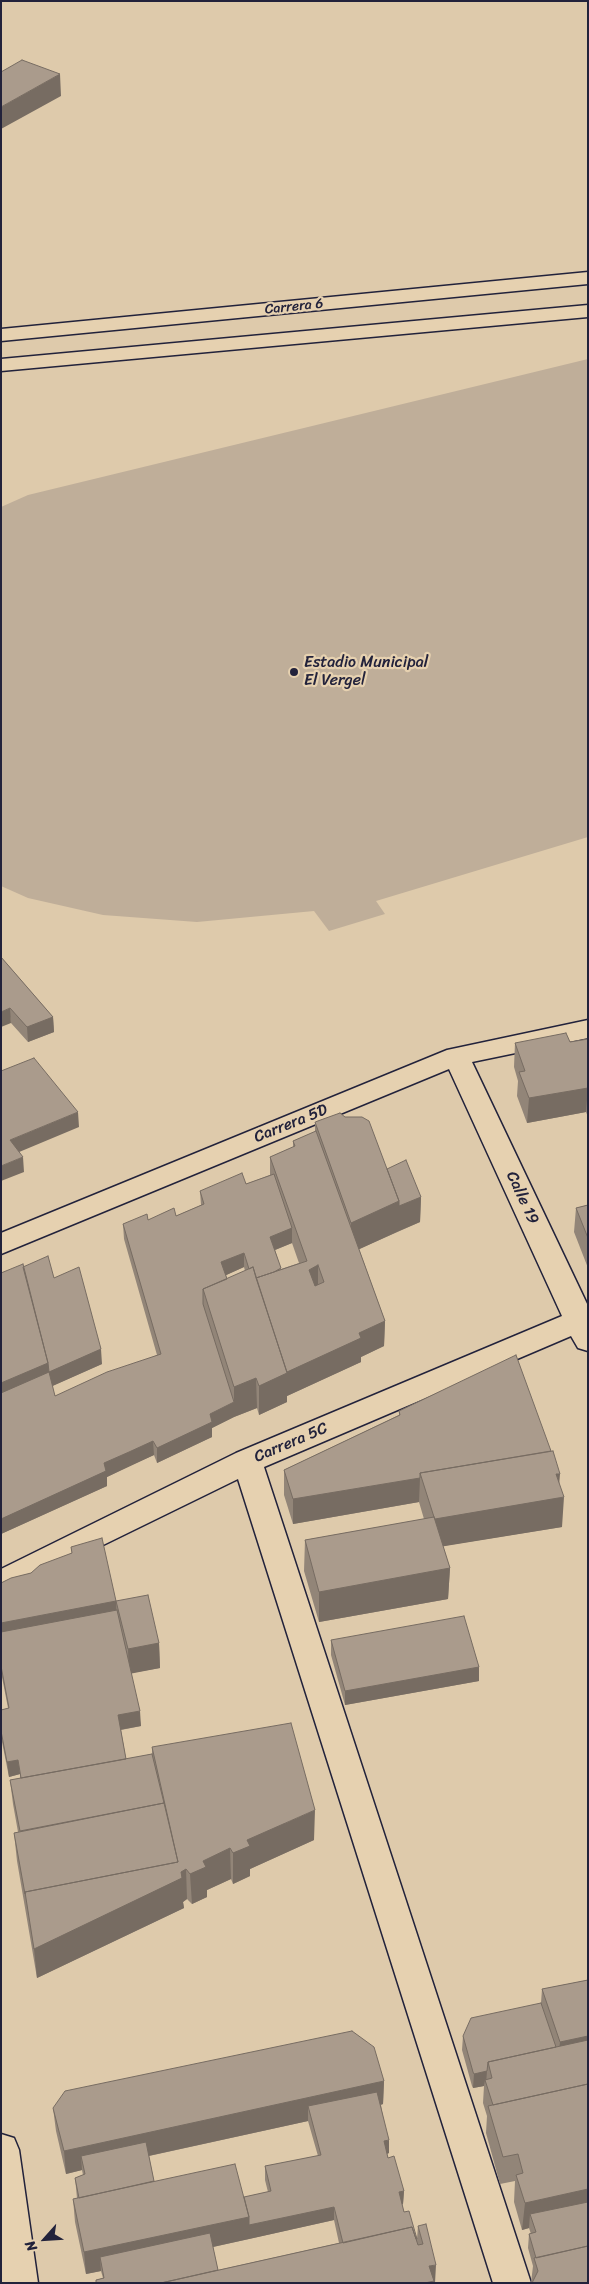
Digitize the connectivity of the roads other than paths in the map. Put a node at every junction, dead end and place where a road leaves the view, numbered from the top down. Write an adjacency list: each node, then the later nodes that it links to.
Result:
1 (588, 278): 3 (street, Carrera 6)
2 (588, 310): 4 (street, Carrera 6)
3 (1, 335)
4 (1, 365)
5 (588, 1028): 6 (street, Carrera 5D)
6 (456, 1056): 7 (street, Carrera 5D); 8 (street, Calle 19)
7 (1, 1244)
8 (585, 1326): 9 (street, Carrera 5C)
9 (247, 1462): 10 (street, Carrera 5C); 13 (street)
10 (1, 1583)
11 (1, 2150): 12 (street)
12 (19, 2283)
13 (512, 2283)

